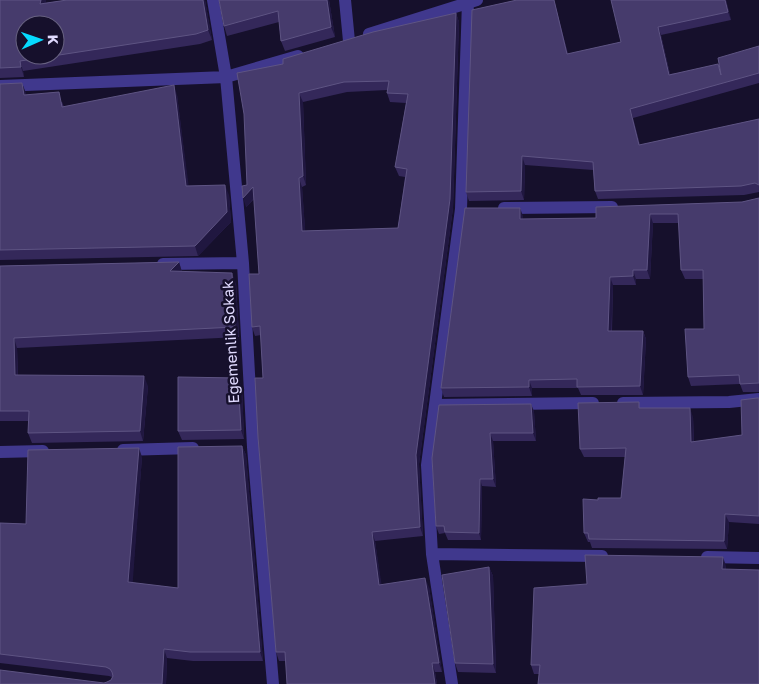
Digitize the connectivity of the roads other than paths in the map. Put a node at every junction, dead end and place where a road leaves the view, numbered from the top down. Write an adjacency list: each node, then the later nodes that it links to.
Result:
1 (213, 0): 5 (street, Egemenlik Sokak)
2 (345, 0): 3 (street)
3 (472, 1): 12 (street)
4 (311, 52): 5 (street)
5 (226, 77): 6 (street); 9 (street, Egemenlik Sokak)
6 (0, 86)
7 (620, 207): 8 (street)
8 (491, 208)
9 (243, 263): 10 (street); 21 (street, Egemenlik Sokak)
10 (156, 265)
11 (759, 399): 12 (street)
12 (436, 405): 17 (street)
13 (205, 448): 14 (street)
14 (107, 450)
15 (58, 451): 16 (street)
16 (0, 452)
17 (432, 554): 18 (street); 22 (street)
18 (610, 556)
19 (700, 557): 20 (street)
20 (759, 558)
21 (273, 684)
22 (452, 684)

